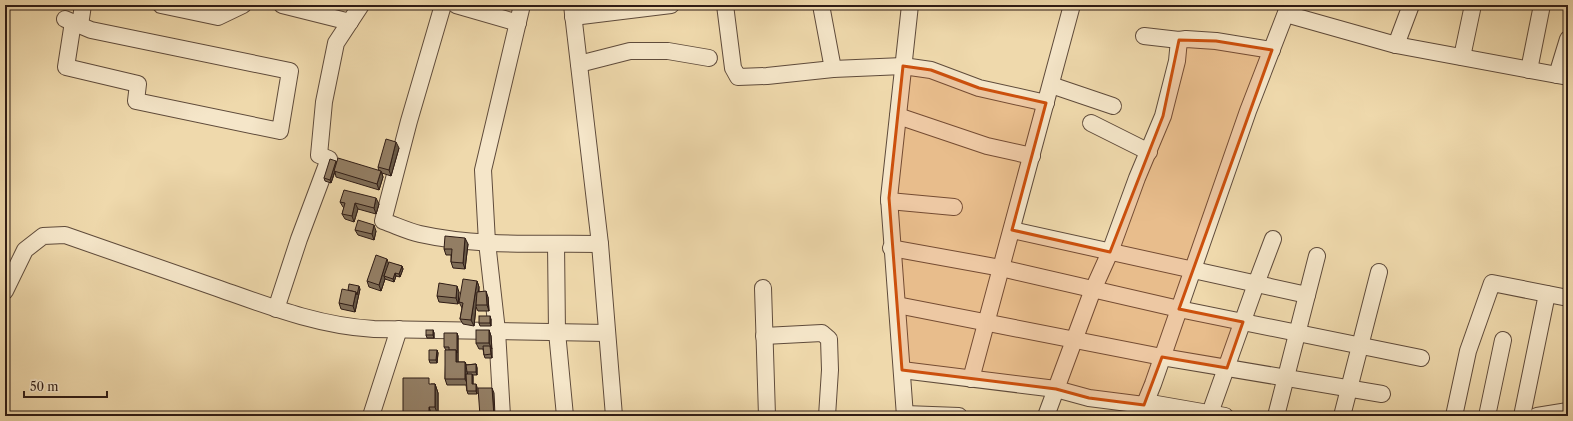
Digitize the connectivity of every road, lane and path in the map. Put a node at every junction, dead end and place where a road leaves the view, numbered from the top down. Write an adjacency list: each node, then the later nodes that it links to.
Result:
1 (83, 5): 19 (street)
2 (161, 5): 3 (street)
3 (243, 5)
4 (282, 5): 20 (street)
5 (360, 5): 20 (street)
6 (443, 5): 45 (street)
7 (456, 5): 21 (street)
8 (522, 5): 21 (street)
9 (671, 5): 18 (street)
10 (725, 5): 31 (street)
11 (821, 5): 31 (street)
12 (910, 5): 30 (street)
13 (1072, 5): 34 (street)
14 (1411, 5): 25 (street)
15 (1473, 5): 27 (street)
16 (1542, 5): 32 (street)
17 (1288, 9): 25 (street); 26 (street)
18 (572, 11): 29 (street)
19 (73, 22): 19 (street)
20 (350, 22): 63 (street)
21 (518, 23): 45 (street)
22 (1144, 36): 24 (street)
23 (1568, 39): 33 (street)
24 (1179, 40): 26 (street); 39 (street)
25 (1396, 45): 27 (street)
26 (1272, 50): 52 (street)
27 (1462, 57): 32 (street)
28 (709, 58): 29 (street)
29 (579, 64): 47 (street)
30 (903, 66): 31 (street); 35 (street); 37 (street)
31 (833, 69)
32 (1529, 70): 33 (street)
33 (1563, 76)
34 (1050, 85): 35 (street); 36 (street)
35 (1046, 103): 40 (street)
36 (1113, 106)
37 (898, 116): 40 (street); 41 (street)
38 (1091, 123): 39 (street)
39 (1150, 152): 49 (street)
40 (1032, 156): 43 (street)
41 (889, 201): 42 (street); 48 (street)
42 (954, 207)
43 (1012, 230): 49 (street); 51 (street)
44 (1273, 239): 54 (street)
45 (487, 242): 46 (street); 67 (street)
46 (556, 244): 47 (street); 68 (street)
47 (600, 244): 69 (street)
48 (891, 248): 51 (street); 61 (street)
49 (1110, 252): 52 (street); 56 (street)
50 (1317, 256): 59 (street)
51 (1001, 268): 56 (street); 64 (street)
52 (1192, 270): 54 (street); 62 (street)
53 (1379, 272): 74 (street)
54 (1256, 284): 59 (street); 65 (street)
55 (763, 288): 71 (street)
56 (1094, 288): 62 (street); 72 (street)
57 (5, 291): 63 (street)
58 (1547, 294): 60 (street); 98 (street); 100 (street)
59 (1307, 295): 70 (street)
60 (1568, 298)
61 (897, 304): 64 (street); 78 (street)
62 (1179, 308): 65 (street); 75 (street)
63 (276, 309): 66 (street)
64 (986, 322): 72 (street); 80 (street)
65 (1243, 322): 70 (street); 77 (street)
66 (399, 330): 67 (street); 88 (street)
67 (497, 331): 68 (street); 89 (street)
68 (557, 332): 69 (street); 90 (street)
69 (607, 333): 91 (street)
70 (1297, 333): 74 (street); 79 (street)
71 (764, 336): 92 (street); 93 (street)
72 (1075, 339): 75 (street); 82 (street)
73 (1503, 340): 99 (street)
74 (1360, 346): 76 (street); 81 (street)
75 (1162, 357): 77 (street); 84 (street)
76 (1421, 358)
77 (1227, 368): 79 (street); 87 (street)
78 (902, 370): 80 (street); 86 (street)
79 (1285, 378): 81 (street); 96 (street)
80 (971, 379): 82 (street)
81 (1349, 388): 83 (street); 97 (street)
82 (1056, 389): 84 (street); 95 (street)
83 (1382, 394)
84 (1143, 408): 87 (street)
85 (1568, 411): 101 (street)
86 (905, 415): 94 (street)
87 (1214, 415)
88 (371, 416)
89 (502, 416)
90 (565, 416)
91 (614, 416)
92 (767, 416)
93 (827, 416)
94 (959, 416)
95 (1046, 416)
96 (1276, 416)
97 (1342, 416)
98 (1454, 416)
99 (1487, 416)
100 (1522, 416)
101 (1537, 416)

